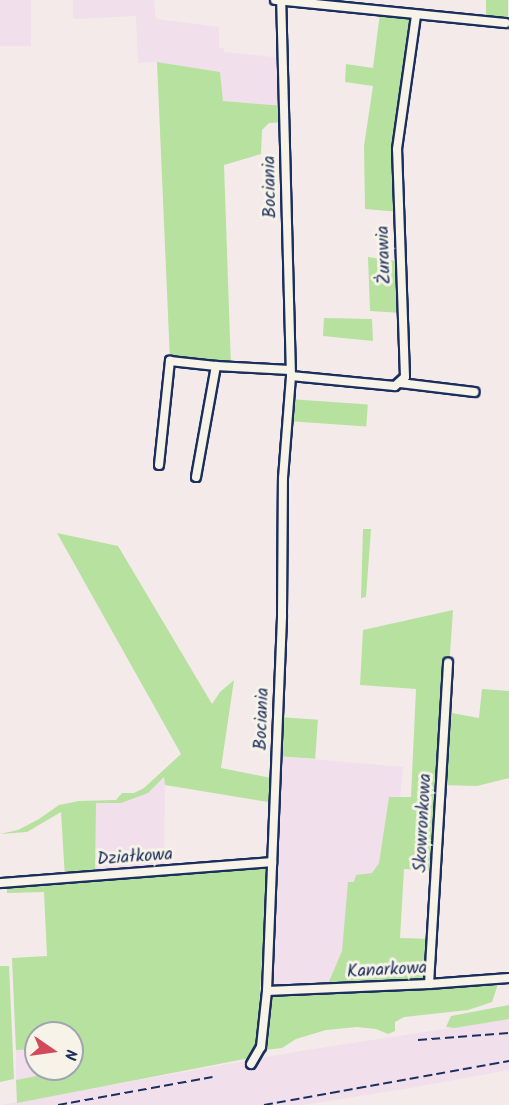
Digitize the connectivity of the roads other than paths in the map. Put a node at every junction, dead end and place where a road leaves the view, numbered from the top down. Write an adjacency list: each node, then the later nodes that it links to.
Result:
1 (278, 1): 2 (street); 5 (street, Bociania)
2 (416, 15): 3 (street); 6 (street, Żurawia)
3 (506, 24)
4 (216, 366): 5 (street); 8 (street); 9 (street)
5 (290, 373): 6 (street); 11 (street, Bociania)
6 (400, 383): 7 (street)
7 (474, 392)
8 (159, 465)
9 (196, 477)
10 (448, 663): 14 (street, Skowronkowa)
11 (272, 862): 12 (street, Działkowa); 15 (street, Bociania)
12 (0, 883)
13 (509, 978): 14 (street, Kanarkowa)
14 (429, 984): 15 (street, Kanarkowa)
15 (267, 991): 16 (street, Bociania)
16 (250, 1064)

